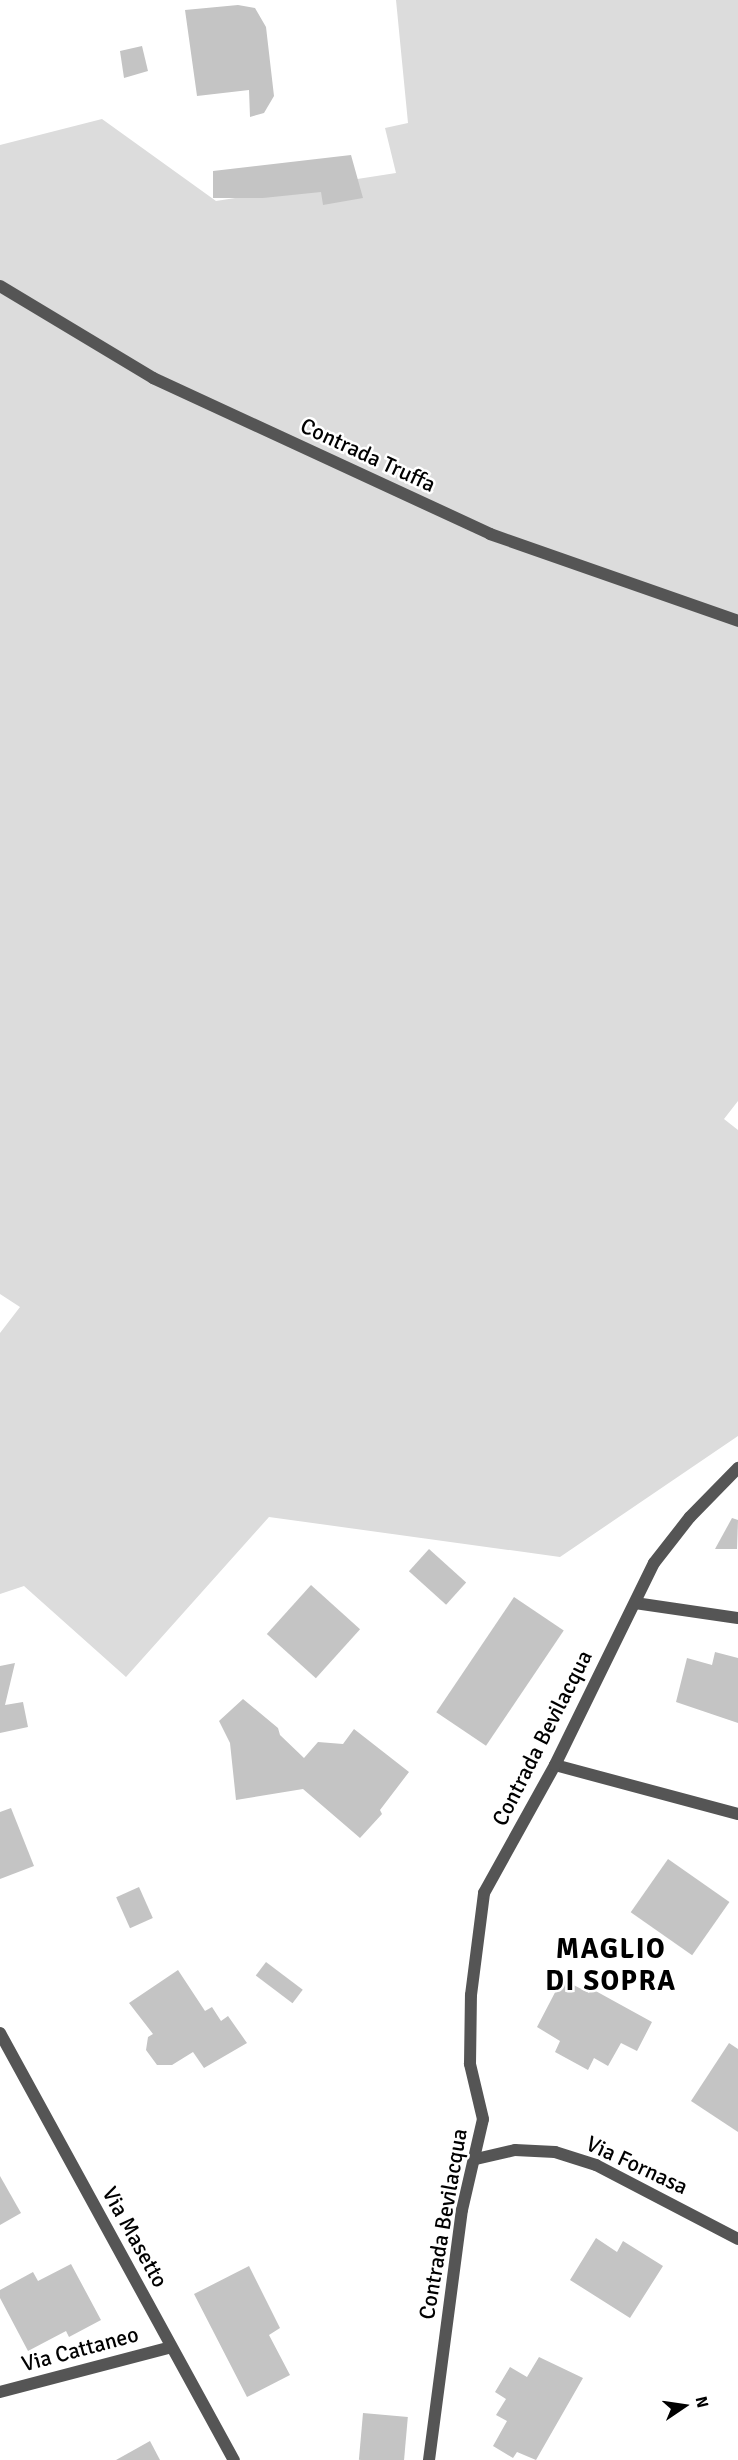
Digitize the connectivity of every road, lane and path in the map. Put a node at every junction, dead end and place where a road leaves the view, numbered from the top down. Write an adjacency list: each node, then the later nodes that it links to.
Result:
1 (0, 286): 2 (street, Contrada Truffa)
2 (738, 621)
3 (738, 1468): 4 (street, Contrada Bevilacqua)
4 (635, 1603): 5 (street); 6 (street, Contrada Bevilacqua)
5 (738, 1618)
6 (555, 1765): 7 (street); 9 (street, Contrada Bevilacqua)
7 (738, 1814)
8 (0, 2033): 11 (street, Via Masetto)
9 (476, 2159): 10 (street, Via Fornasa); 14 (street, Contrada Bevilacqua)
10 (738, 2239)
11 (171, 2347): 12 (street, Via Cattaneo); 13 (street, Via Masetto)
12 (0, 2391)
13 (234, 2460)
14 (429, 2460)

